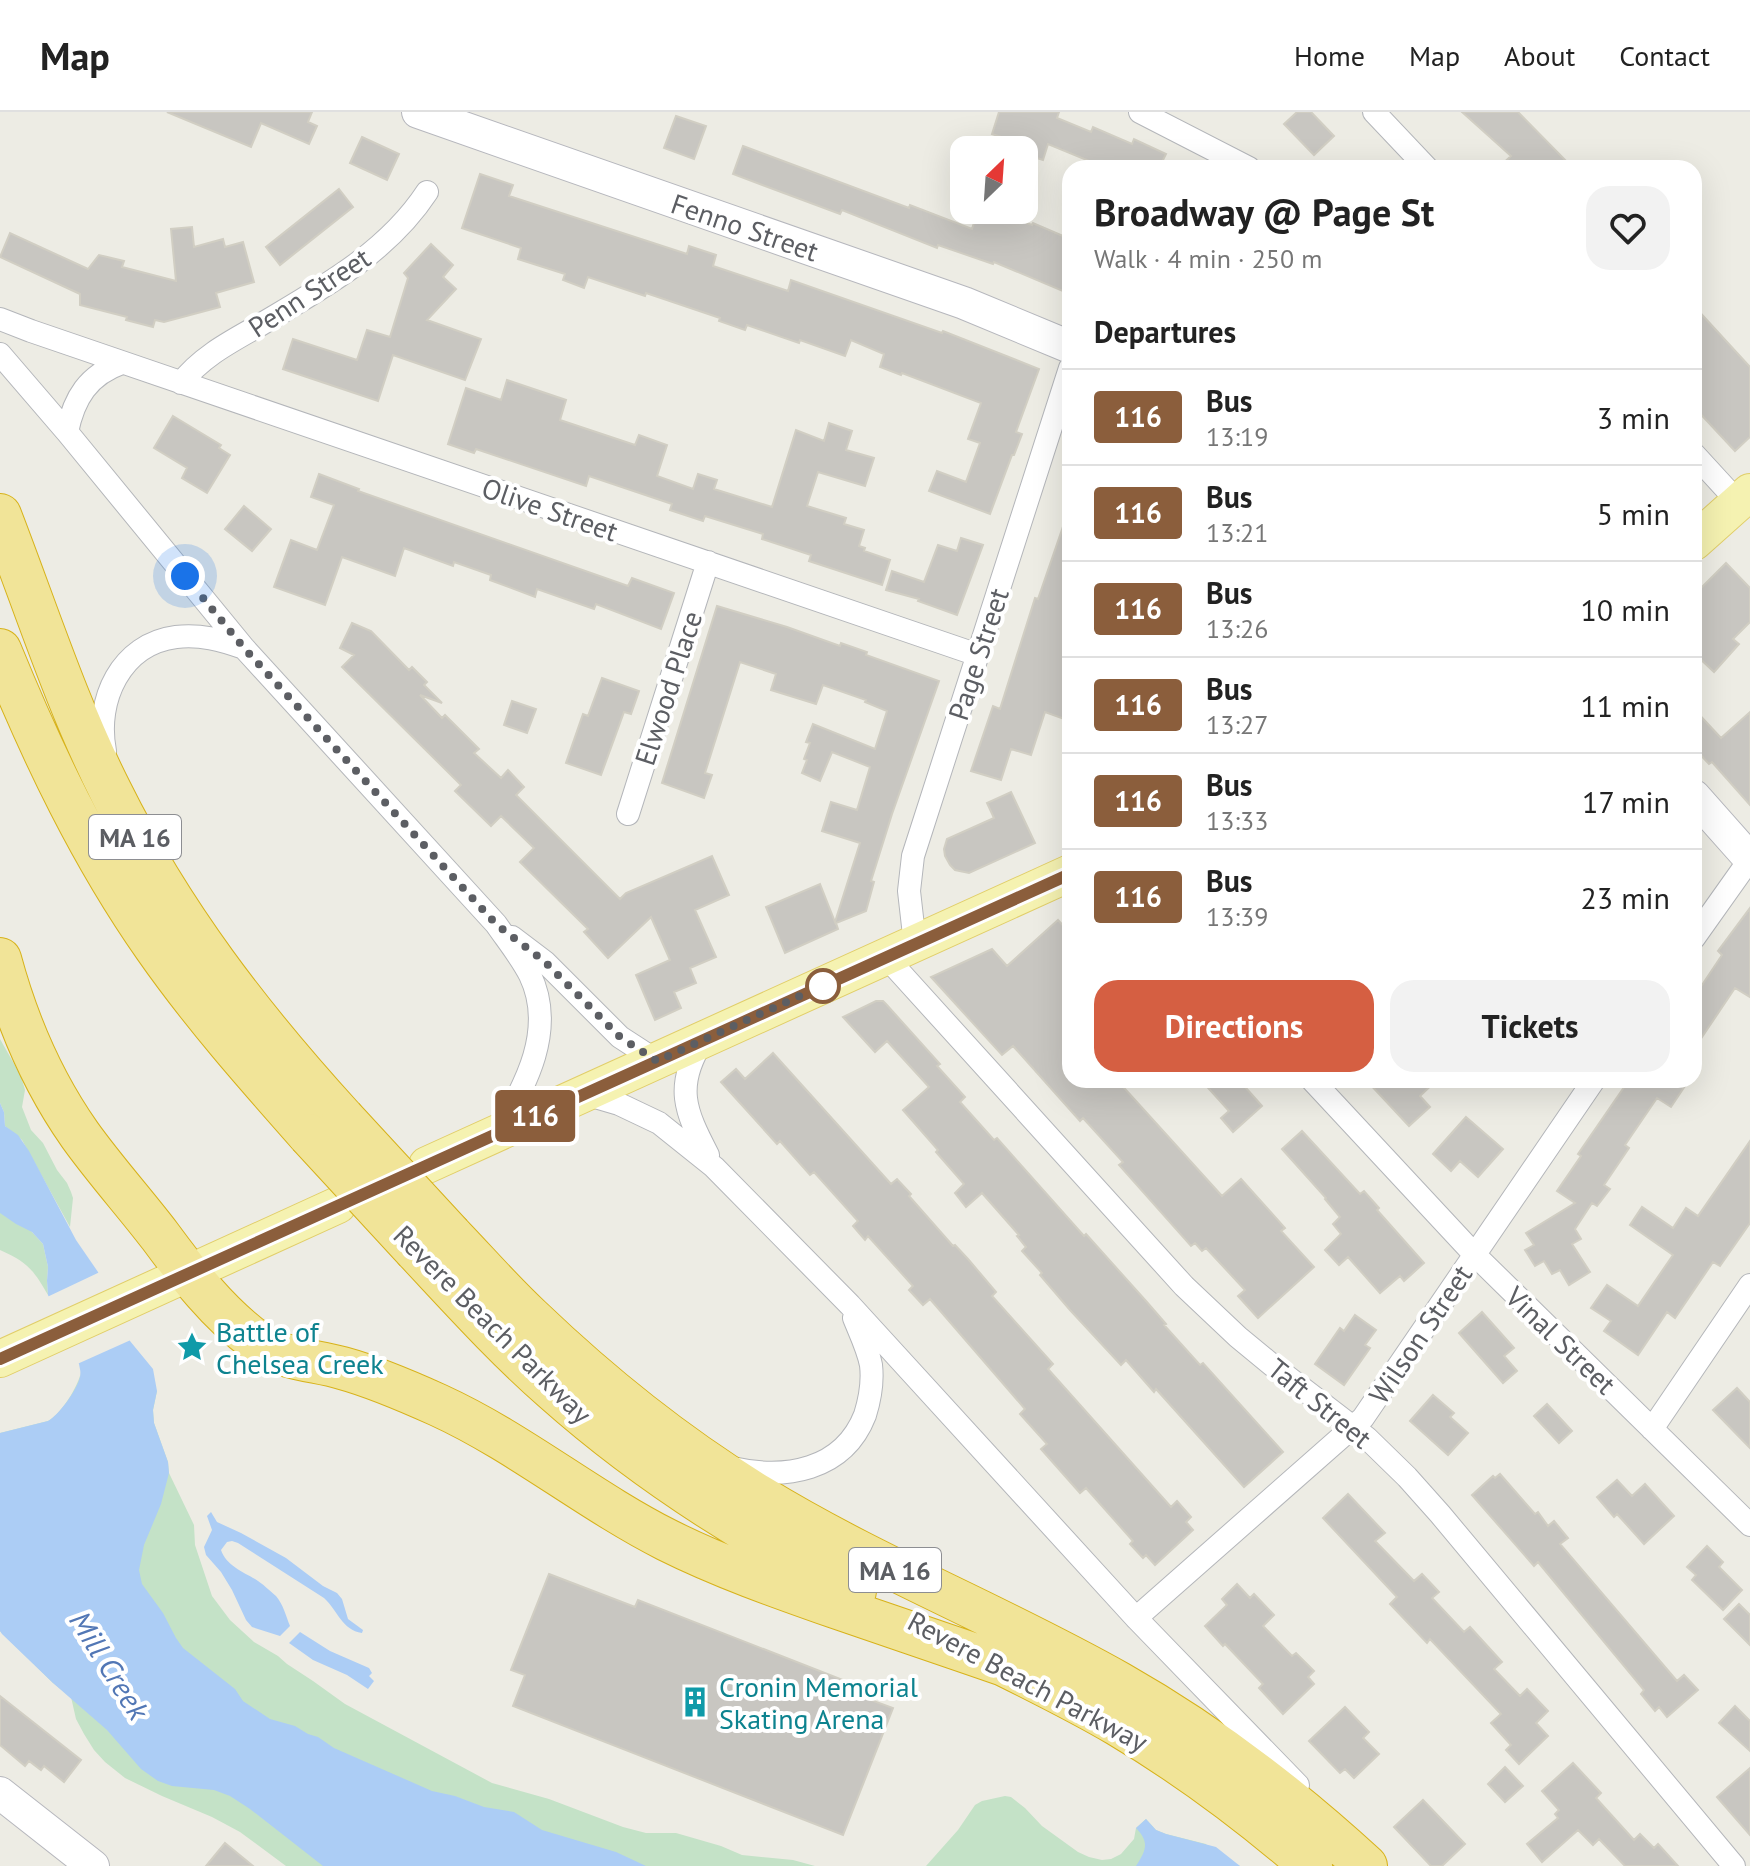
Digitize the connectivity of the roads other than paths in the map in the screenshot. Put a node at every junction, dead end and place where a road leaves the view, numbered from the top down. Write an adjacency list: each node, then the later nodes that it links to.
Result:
1 (418, 112): 8 (street, Fenno Street)
2 (1140, 112): 4 (street)
3 (1374, 112): 5 (street)
4 (1233, 160)
5 (1419, 160)
6 (427, 192): 11 (street, Penn Street)
7 (0, 319): 10 (street, Olive Street)
8 (1062, 344)
9 (0, 354): 13 (street)
10 (122, 363): 11 (street, Olive Street); 13 (street)
11 (181, 383): 18 (street, Olive Street)
12 (1062, 393): 21 (street, Page Street)
13 (67, 432): 19 (street)
14 (1702, 461): 15 (street)
15 (1744, 497): 17 (main road)
16 (0, 515): 23 (highway, Revere Beach Parkway / MA 16)
17 (1702, 535)
18 (708, 562): 21 (street, Olive Street); 24 (street, Elwood Place)
19 (244, 648): 23 (street, Revere Beach Parkway); 27 (street)
20 (0, 650): 36 (highway, Revere Beach Parkway / MA 16)
21 (978, 655): 29 (street, Page Street)
22 (1702, 805): 25 (street)
23 (120, 810): 36 (highway, Revere Beach Parkway / MA 16)
24 (628, 814)
25 (1750, 859): 28 (street)
26 (1062, 877): 29 (main road)
27 (496, 924): 32 (street); 37 (street)
28 (1702, 927)
29 (901, 950): 31 (main road); 47 (street, Taft Street)
30 (0, 959): 43 (highway)
31 (703, 1040): 32 (main road); 39 (street, Revere Beach Parkway)
32 (657, 1061): 35 (main road)
33 (1319, 1088): 42 (street, Vinal Street)
34 (1588, 1088): 42 (street, Wilson Street)
35 (584, 1094): 37 (main road); 39 (street, Revere Beach Parkway)
36 (326, 1126): 41 (highway, Revere Beach Parkway / MA 16, bridge)
37 (498, 1133): 38 (main road)
38 (427, 1165)
39 (714, 1167): 45 (street, Revere Beach Parkway)
40 (338, 1205): 43 (main road)
41 (434, 1243): 49 (highway, Revere Beach Parkway / MA 16); 52 (highway, Revere Beach Parkway / MA 16)
42 (1474, 1254): 47 (street, Wilson Street); 48 (street, Vinal Street)
43 (189, 1272): 46 (main road); 52 (highway)
44 (1750, 1285): 48 (street)
45 (850, 1305): 49 (street, Revere Beach Parkway); 51 (street, Revere Beach Parkway)
46 (0, 1359)
47 (1354, 1427): 51 (street, Wilson Street); 57 (street, Taft Street)
48 (1652, 1429): 50 (street, Vinal Street)
49 (690, 1451): 56 (highway, Revere Beach Parkway / MA 16)
50 (1750, 1525)
51 (1136, 1618): 56 (street, Revere Beach Parkway)
52 (1007, 1666): 55 (highway, Revere Beach Parkway / MA 16)
53 (0, 1793): 54 (street)
54 (93, 1866)
55 (1311, 1866)
56 (1369, 1866)
57 (1734, 1866)

